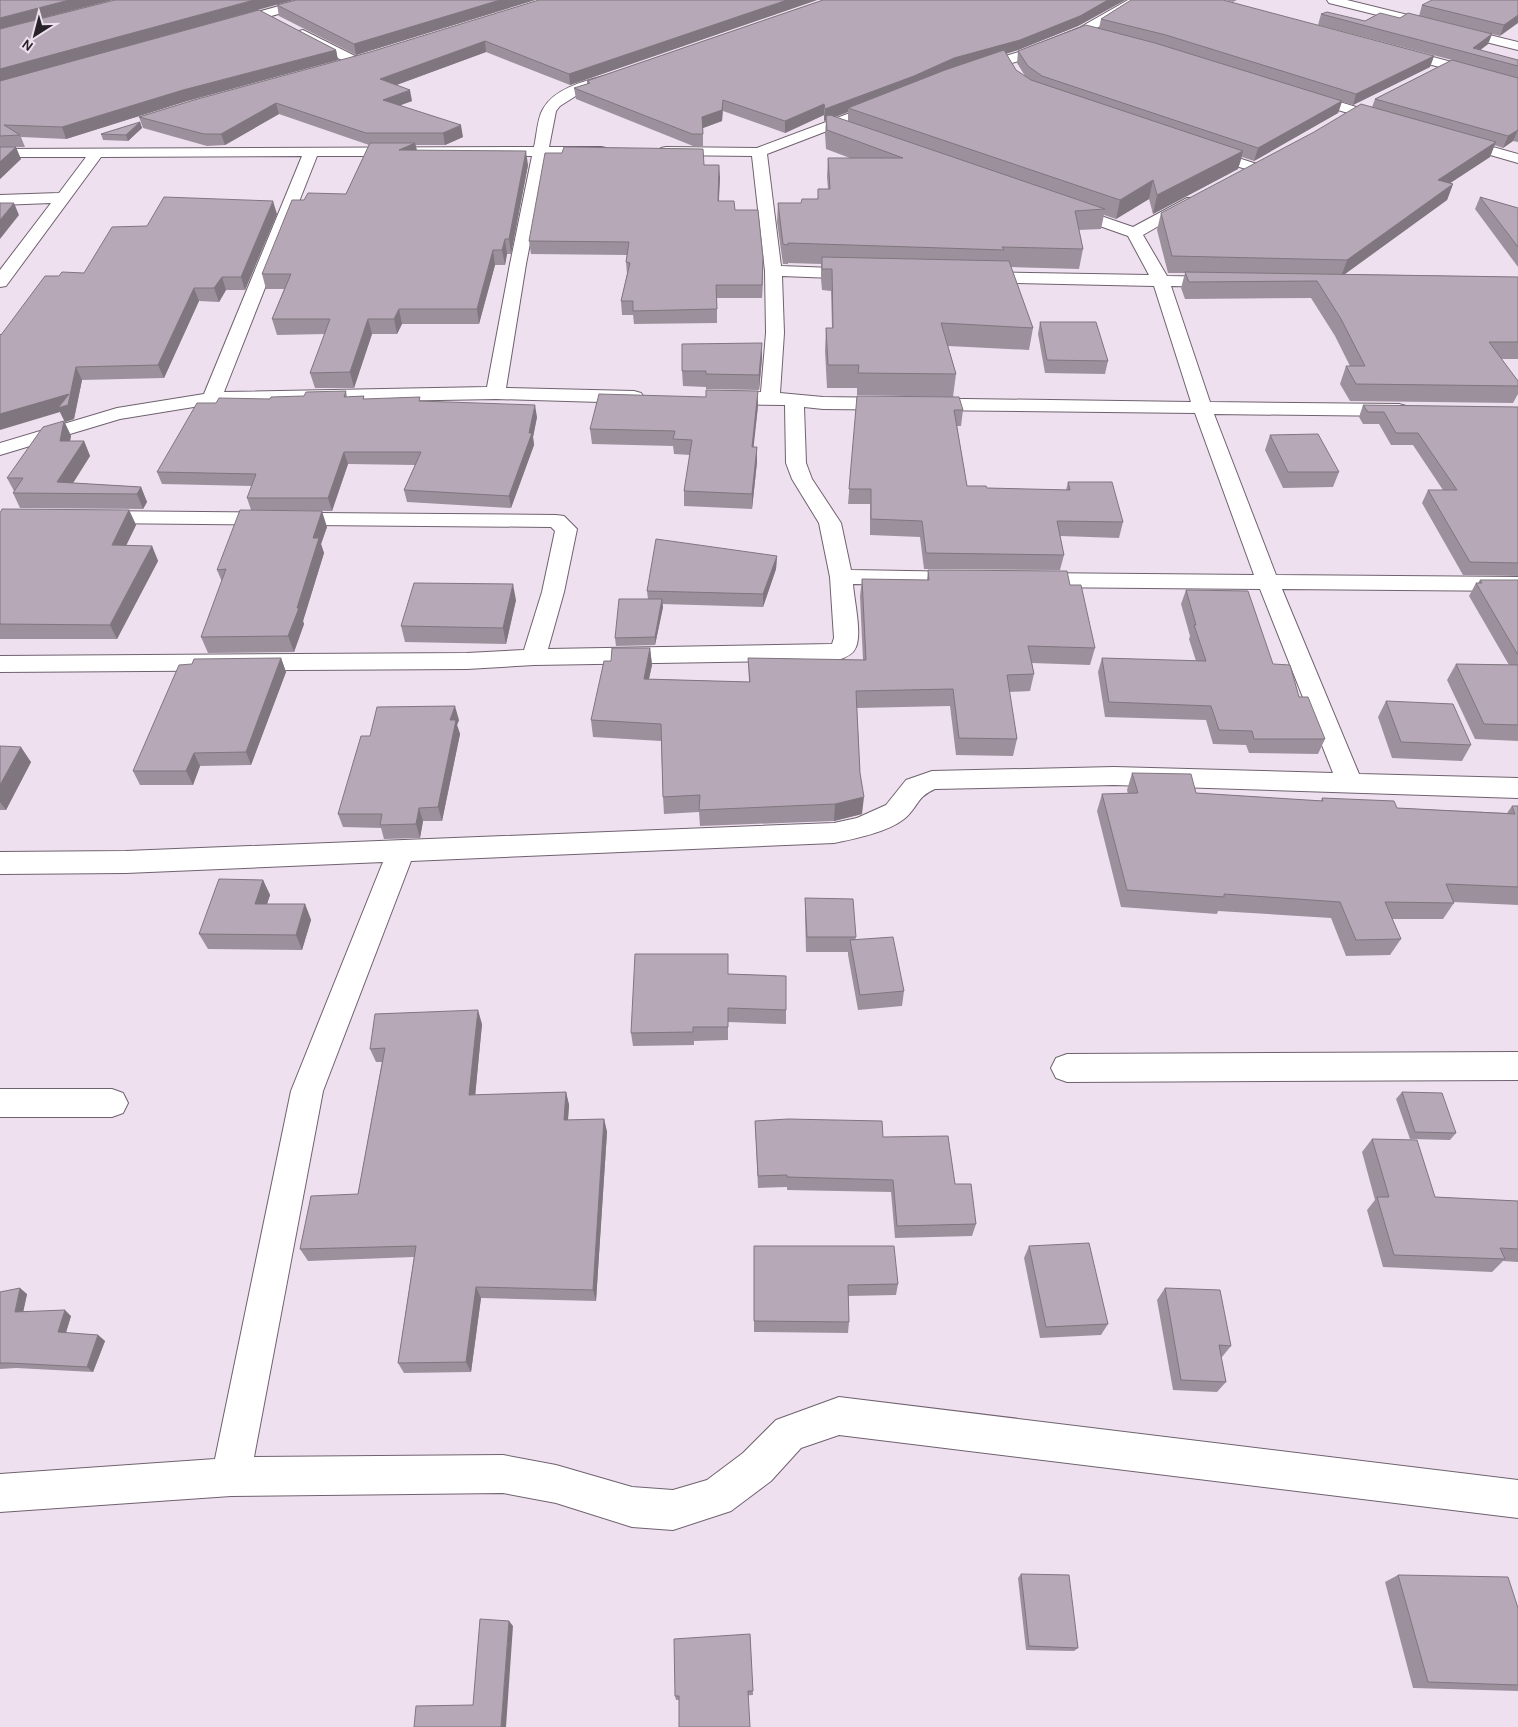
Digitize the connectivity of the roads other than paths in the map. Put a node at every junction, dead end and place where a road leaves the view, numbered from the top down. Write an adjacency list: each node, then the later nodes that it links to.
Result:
1 (314, 0): 4 (street)
2 (1137, 0): 8 (street)
3 (1333, 0): 10 (street)
4 (263, 14): 5 (street); 6 (street)
5 (278, 22)
6 (220, 26)
7 (294, 30): 14 (street)
8 (1083, 31): 9 (street); 12 (street)
9 (1102, 36)
10 (1518, 46)
11 (1382, 48): 13 (street)
12 (1006, 60): 17 (street); 18 (street)
13 (1447, 65): 15 (street); 19 (street)
14 (335, 67)
15 (1432, 73)
16 (621, 74): 31 (street)
17 (959, 74)
18 (1016, 74)
19 (1518, 84)
20 (1291, 91): 23 (street)
21 (898, 100): 26 (street)
22 (1377, 100): 23 (street)
23 (1354, 112): 24 (street); 25 (street)
24 (1340, 120)
25 (1400, 125)
26 (829, 126): 27 (street); 36 (street)
27 (847, 132)
28 (90, 138): 34 (street)
29 (1445, 138): 39 (street)
30 (1190, 146): 41 (street)
31 (540, 150): 32 (street); 35 (street); 54 (street)
32 (618, 151)
33 (647, 151): 36 (street)
34 (43, 152): 37 (street); 38 (street)
35 (312, 152): 38 (street); 56 (street)
36 (759, 152): 48 (street)
37 (0, 153)
38 (97, 153): 44 (street)
39 (1518, 159)
40 (1271, 160): 41 (street)
41 (1255, 168): 42 (street)
42 (1239, 177)
43 (1207, 193): 47 (street)
44 (63, 198): 45 (street); 51 (street)
45 (0, 200)
46 (1053, 204): 47 (street)
47 (1134, 233): 52 (street)
48 (772, 272): 49 (street); 58 (street)
49 (878, 274)
50 (955, 277): 52 (street)
51 (1, 281)
52 (1161, 281): 53 (street); 60 (street)
53 (1236, 283)
54 (496, 393): 55 (street); 56 (street)
55 (651, 397)
56 (212, 398): 62 (street)
57 (700, 398): 58 (street)
58 (770, 398): 59 (street)
59 (794, 401): 60 (street); 64 (street)
60 (1204, 409): 61 (street); 65 (street)
61 (1415, 410)
62 (3, 450)
63 (79, 517): 67 (street)
64 (841, 577): 65 (street); 67 (street)
65 (1268, 582): 66 (street); 69 (street)
66 (1518, 584)
67 (534, 657): 68 (street)
68 (0, 664)
69 (1350, 784): 70 (street); 71 (street)
70 (1518, 788)
71 (401, 851): 72 (street); 77 (street)
72 (0, 863)
73 (1518, 1066): 74 (street)
74 (1067, 1068)
75 (0, 1103): 76 (street)
76 (112, 1103)
77 (231, 1477): 78 (street); 79 (street)
78 (0, 1493)
79 (1518, 1499)

